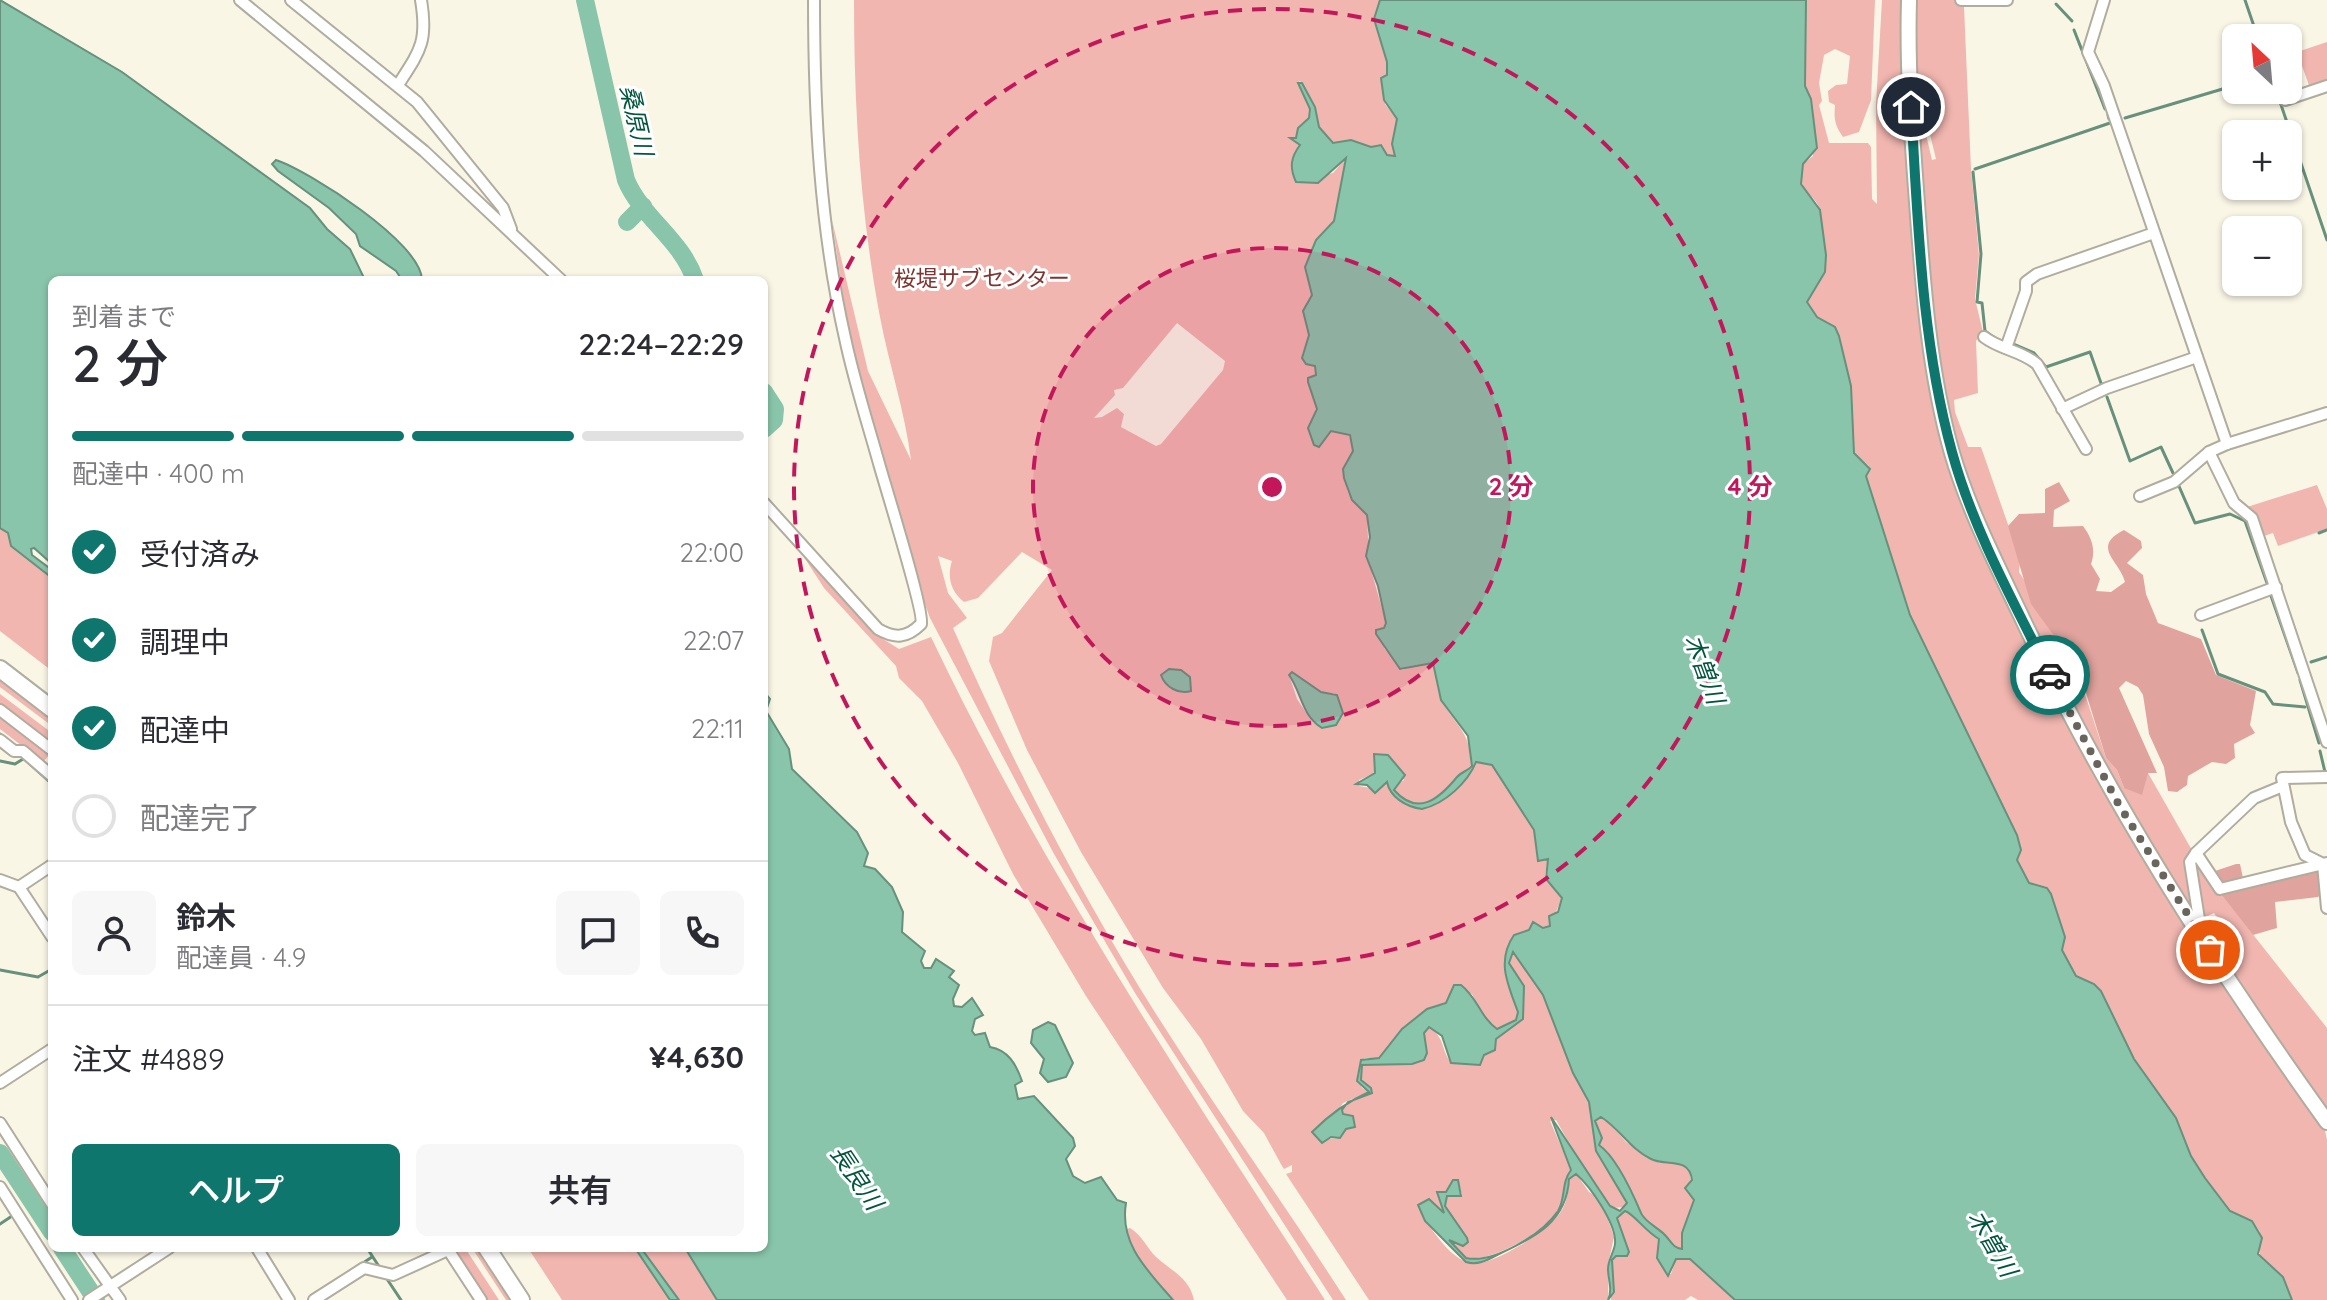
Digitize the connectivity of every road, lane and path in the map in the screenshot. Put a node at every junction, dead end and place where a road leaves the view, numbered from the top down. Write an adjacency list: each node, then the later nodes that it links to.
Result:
1 (240, 0): 15 (street)
2 (291, 0): 11 (street)
3 (421, 0): 11 (street)
4 (808, 0): 10 (street)
5 (814, 0): 10 (street)
6 (1909, 0): 45 (street)
7 (1961, 0): 8 (street)
8 (2007, 0)
9 (2104, 0): 14 (street)
10 (814, 21): 26 (street)
11 (398, 85): 15 (street)
12 (2327, 86): 13 (street)
13 (2302, 94)
14 (2154, 233): 18 (street); 19 (street)
15 (513, 235): 16 (street)
16 (557, 276)
17 (1984, 337): 18 (street)
18 (2006, 348): 20 (street)
19 (2197, 357): 20 (street); 22 (street)
20 (2062, 409): 23 (street)
21 (2327, 413): 22 (street)
22 (2227, 444): 24 (street)
23 (2086, 449)
24 (2209, 452): 25 (street); 27 (street)
25 (2140, 496)
26 (768, 507)
27 (2276, 587): 28 (street); 30 (street)
28 (2201, 615)
29 (0, 669): 31 (main road)
30 (2322, 704): 34 (street)
31 (48, 706)
32 (0, 710): 35 (street)
33 (0, 740): 36 (street)
34 (2327, 742)
35 (48, 747)
36 (48, 773)
37 (2327, 777): 38 (street)
38 (2283, 786): 39 (street); 40 (street)
39 (2196, 853): 40 (street); 45 (street)
40 (2325, 863): 44 (street)
41 (48, 868): 43 (street)
42 (0, 880): 43 (street)
43 (19, 887): 46 (street)
44 (2327, 908)
45 (2195, 927): 49 (street)
46 (48, 931)
47 (48, 1052): 48 (street)
48 (0, 1083)
49 (2327, 1122)
50 (0, 1123): 52 (street)
51 (0, 1187): 60 (street)
52 (48, 1198)
53 (86, 1252): 59 (street)
54 (163, 1252): 59 (street)
55 (259, 1252): 63 (street)
56 (442, 1252): 64 (street)
57 (450, 1252): 65 (street)
58 (490, 1252): 66 (main road)
59 (109, 1288): 61 (street); 62 (street)
60 (72, 1300)
61 (89, 1300)
62 (120, 1300)
63 (289, 1300)
64 (314, 1300)
65 (481, 1300)
66 (521, 1300)

